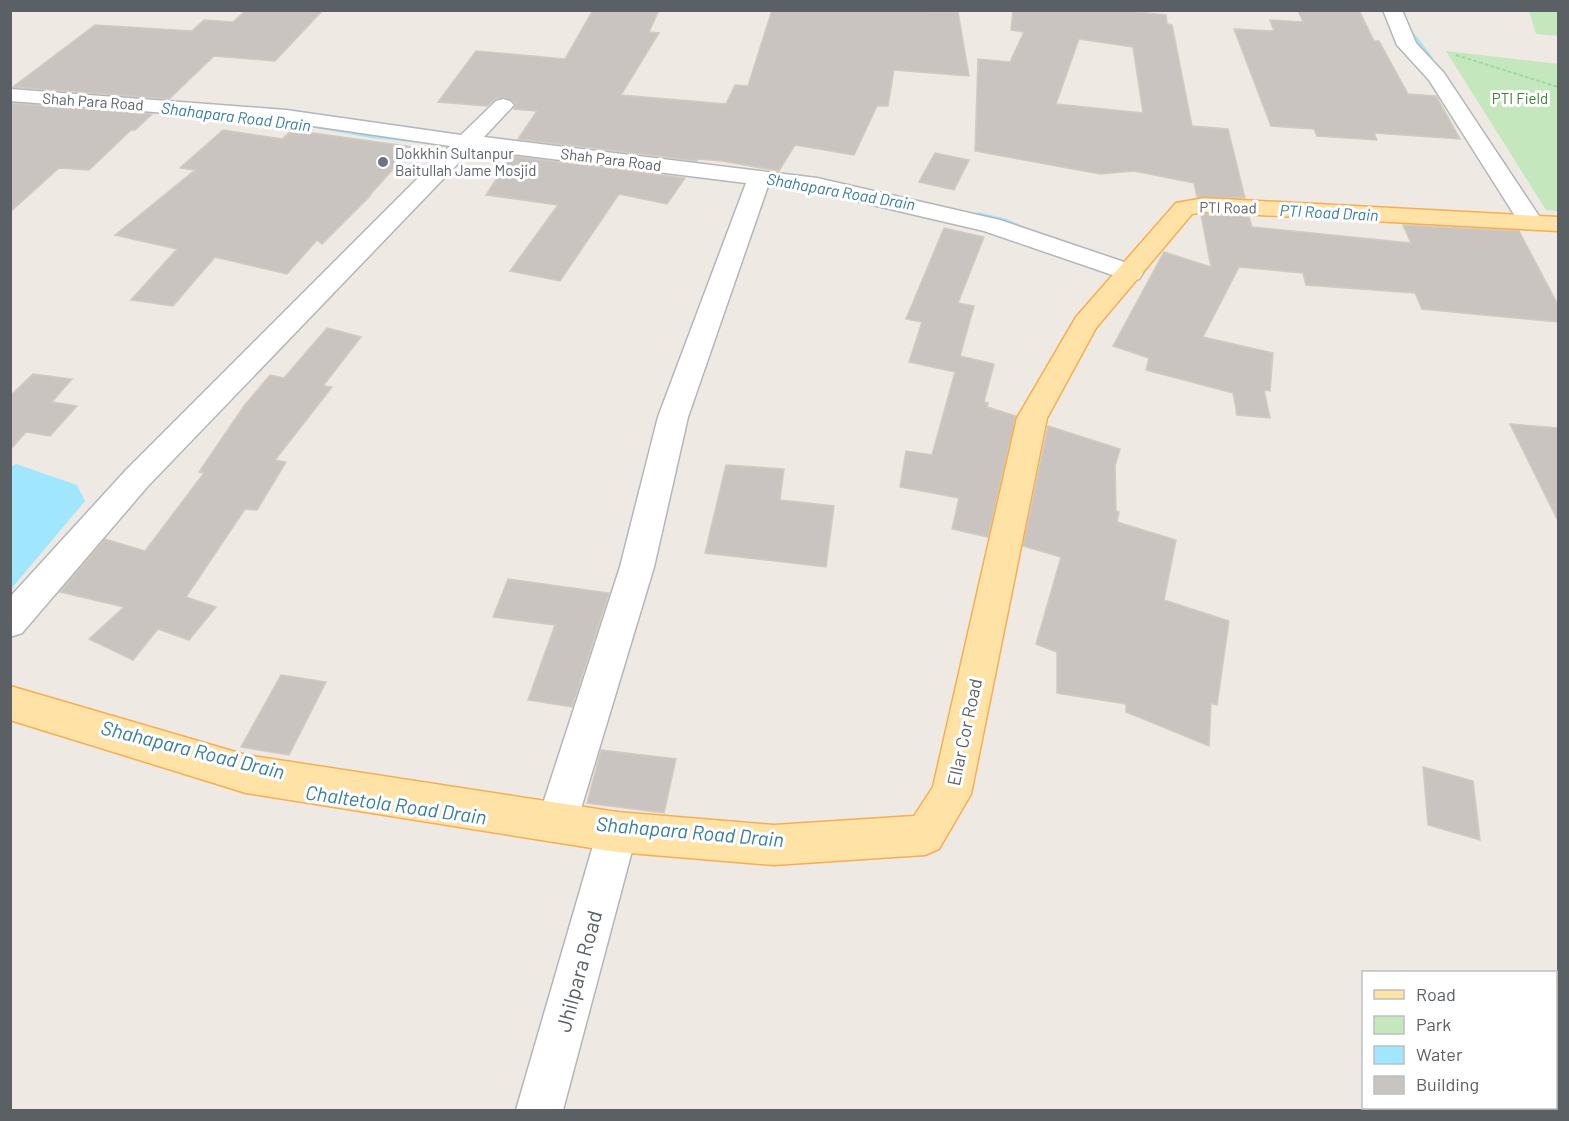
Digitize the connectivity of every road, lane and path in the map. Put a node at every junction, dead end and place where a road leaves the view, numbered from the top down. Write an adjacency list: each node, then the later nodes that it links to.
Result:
1 (1392, 10): 2 (street)
2 (1403, 37): 3 (path); 8 (street)
3 (1558, 87)
4 (10, 94): 6 (street, Shah Para Road)
5 (503, 105): 6 (street)
6 (467, 142): 7 (street, Shah Para Road); 12 (street)
7 (760, 177): 10 (street, Shah Para Road); 14 (street)
8 (1532, 222): 9 (main road, PTI Road); 10 (main road, PTI Road)
9 (1558, 224)
10 (1130, 273): 11 (main road, PTI Road)
11 (1085, 323): 15 (main road, Ellar Cor Road)
12 (10, 622)
13 (10, 703): 14 (main road, Ellar Cor Road)
14 (557, 822): 15 (main road, Ellar Cor Road)
15 (617, 832): 16 (street, Jhilpara Road)
16 (539, 1110)

